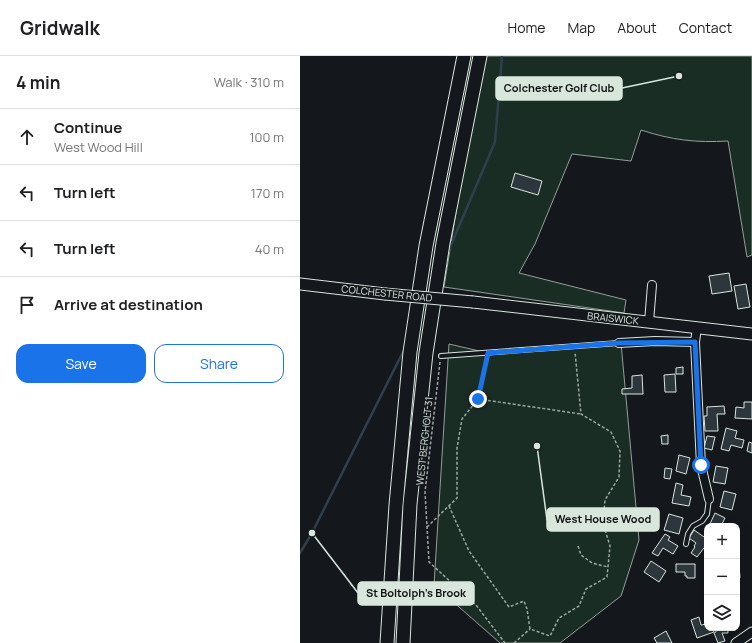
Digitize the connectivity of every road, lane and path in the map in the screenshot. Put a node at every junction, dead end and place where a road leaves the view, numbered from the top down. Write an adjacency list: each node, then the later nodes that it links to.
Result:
1 (464, 56): 24 (highway)
2 (480, 56): 25 (highway)
3 (300, 284): 5 (main road, COLCHESTER ROAD, bridge)
4 (652, 285): 6 (street)
5 (473, 302): 6 (main road, BRAISWICK)
6 (649, 322): 7 (main road, BRAISWICK)
7 (697, 327): 8 (main road, BRAISWICK); 9 (street)
8 (752, 334)
9 (695, 342): 10 (street); 16 (street)
10 (618, 343): 11 (lane)
11 (574, 346): 12 (lane); 15 (path)
12 (488, 353): 13 (lane); 14 (path)
13 (441, 356): 18 (path, WEST BERGHOLT 31)
14 (478, 399): 15 (path); 17 (path)
15 (581, 414): 21 (path)
16 (709, 499): 19 (lane)
17 (449, 506): 18 (path); 22 (path)
18 (427, 527): 26 (path, WEST BERGHOLT 31)
19 (686, 544)
20 (578, 546): 21 (path)
21 (608, 566): 22 (path)
22 (530, 629): 27 (path)
23 (752, 632): 28 (street)
24 (387, 643)
25 (403, 643)
26 (505, 643)
27 (514, 643)
28 (736, 643)

